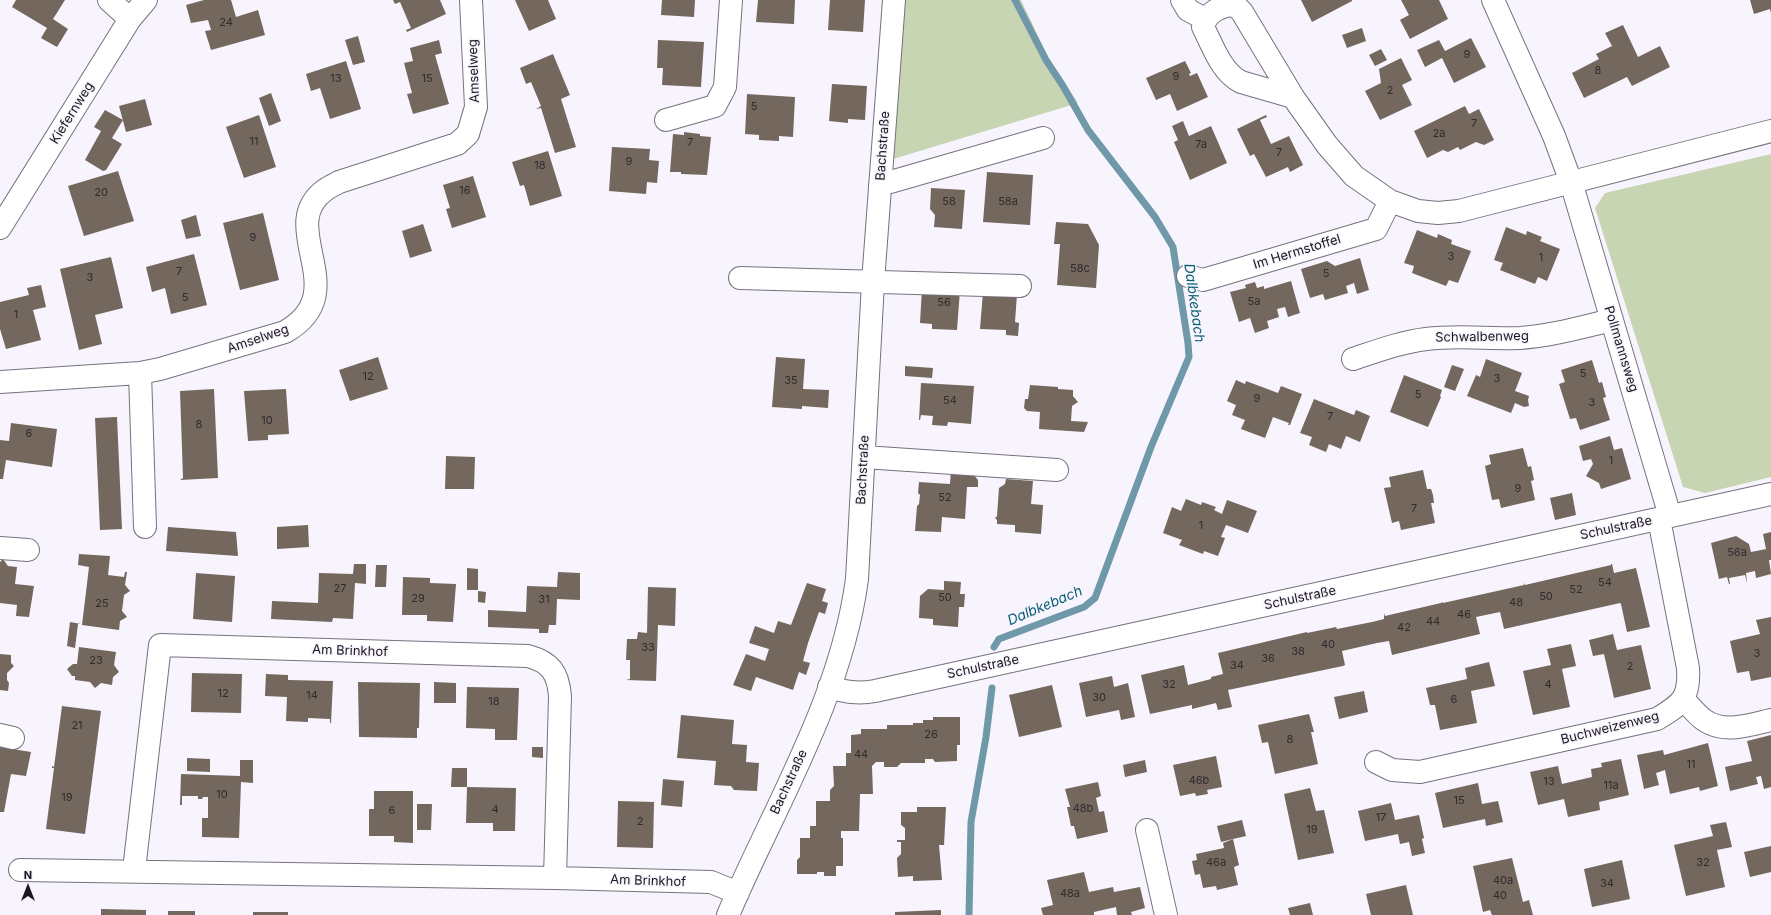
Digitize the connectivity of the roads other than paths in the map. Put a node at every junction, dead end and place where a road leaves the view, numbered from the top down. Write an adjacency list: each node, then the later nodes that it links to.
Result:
1 (110, 0): 8 (street)
2 (146, 0): 8 (street, Kiefernweg)
3 (471, 0): 24 (street, Amselweg)
4 (731, 0): 11 (street)
5 (894, 0): 15 (street, Bachstraße)
6 (1182, 0): 9 (street)
7 (1493, 0): 14 (street, Pollmannsweg)
8 (130, 19): 17 (street, Kiefernweg)
9 (1205, 19): 10 (street); 10 (street)
10 (1293, 97): 16 (street)
11 (666, 120)
12 (1771, 131): 14 (street)
13 (1043, 138): 15 (street)
14 (1571, 182): 16 (street); 22 (street, Pollmannsweg)
15 (880, 185): 20 (street, Bachstraße)
16 (1390, 201): 18 (street, Im Hermstoffel)
17 (0, 228)
18 (1188, 276)
19 (740, 278): 20 (street)
20 (873, 282): 21 (street); 26 (street, Bachstraße)
21 (1020, 286)
22 (1612, 320): 23 (street, Schwalbenweg); 29 (street, Pollmannsweg)
23 (1353, 359)
24 (140, 373): 25 (street, Amselweg); 30 (street)
25 (0, 382)
26 (864, 458): 27 (street); 33 (street, Bachstraße)
27 (1057, 470)
28 (1771, 494): 29 (street, Schulstraße)
29 (1665, 517): 33 (street, Schulstraße); 34 (street)
30 (145, 527)
31 (0, 548): 32 (street)
32 (28, 550)
33 (829, 687): 41 (street, Bachstraße)
34 (1684, 700): 35 (street); 36 (street, Buchweizenweg)
35 (1771, 720)
36 (1376, 762)
37 (1147, 830): 43 (street)
38 (20, 870): 39 (street, Am Brinkhof)
39 (134, 870): 40 (street, Am Brinkhof); 40 (street, Am Brinkhof)
40 (556, 878): 41 (street, Am Brinkhof)
41 (738, 893): 42 (street, Bachstraße)
42 (728, 915)
43 (1166, 915)

